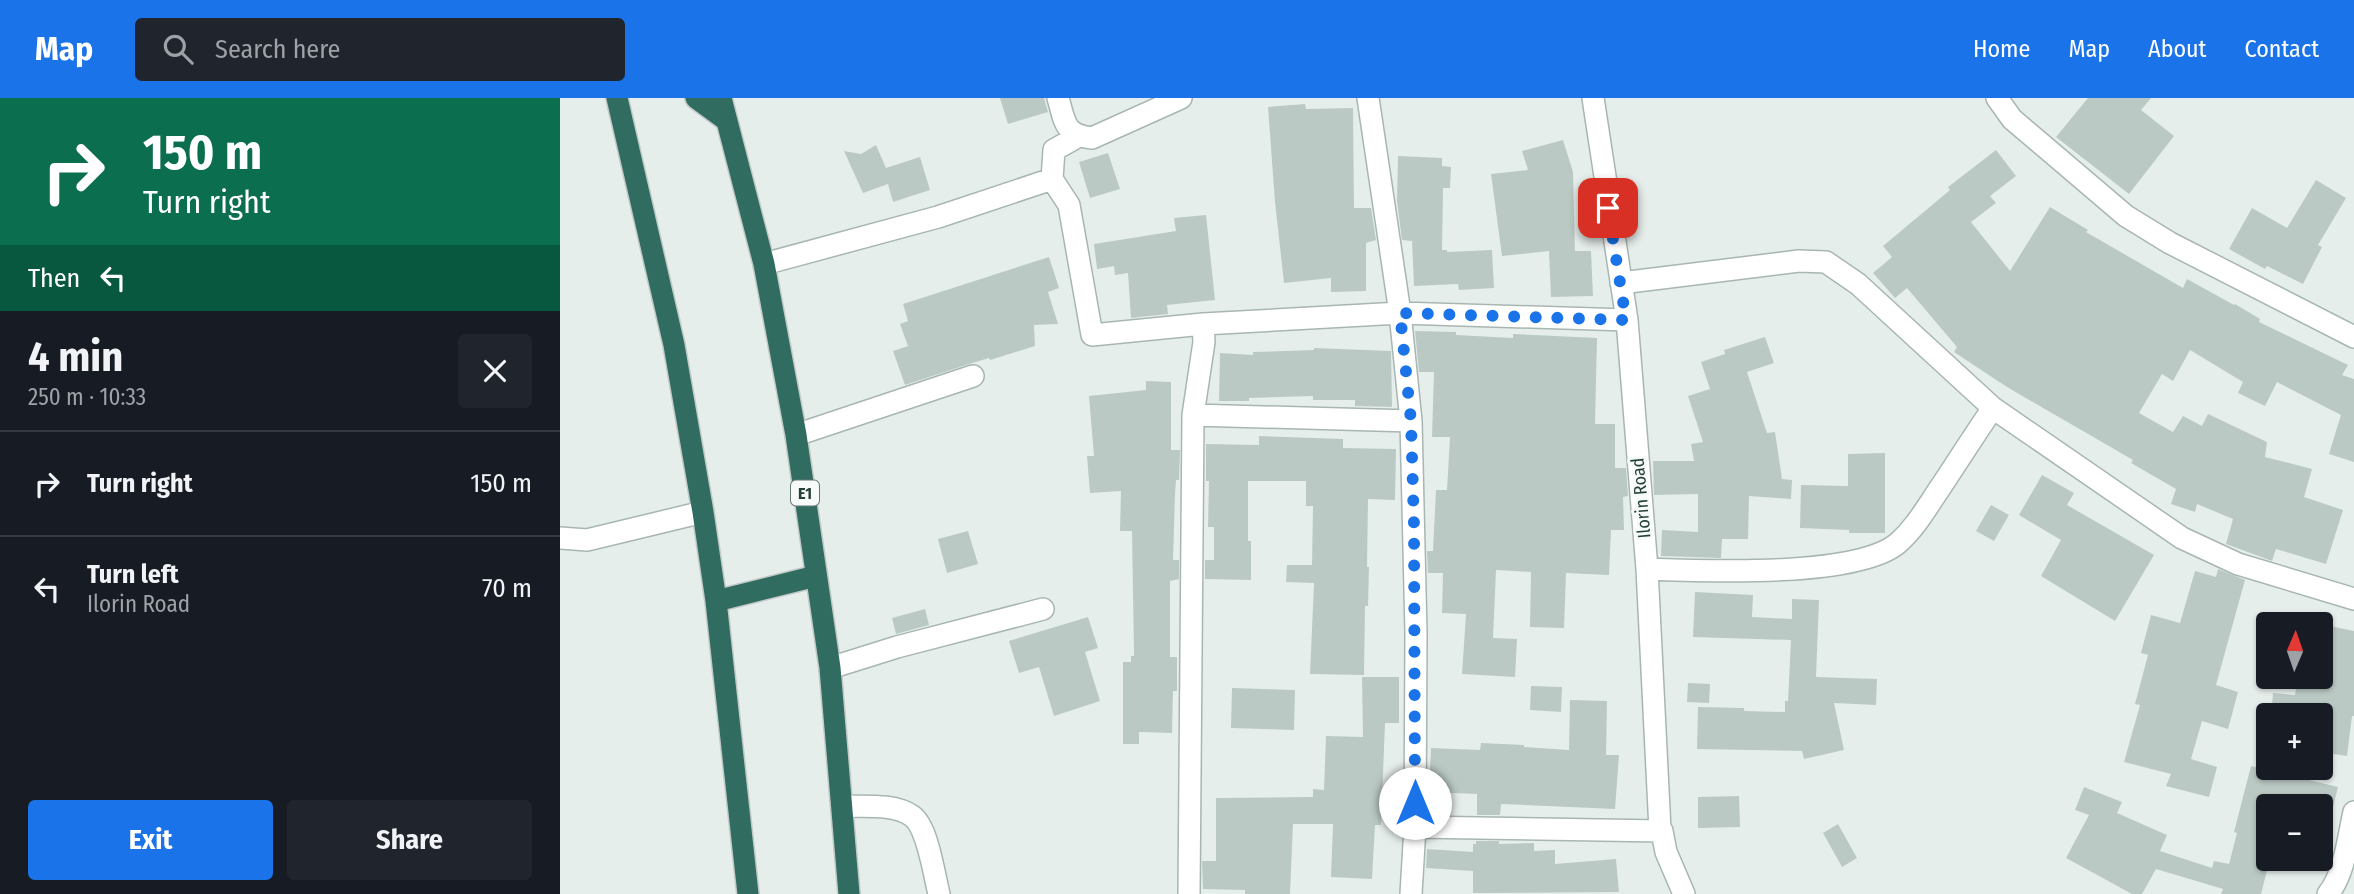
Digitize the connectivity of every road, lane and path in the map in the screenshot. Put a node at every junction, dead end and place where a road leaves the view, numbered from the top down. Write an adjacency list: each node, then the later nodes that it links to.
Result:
1 (617, 98): 23 (highway)
2 (696, 98): 9 (highway)
3 (721, 98): 9 (highway, E1)
4 (1058, 98): 10 (street)
5 (1181, 98): 10 (street)
6 (1368, 98): 14 (street)
7 (1592, 98): 13 (street, Ilorin Road)
8 (1997, 98): 17 (street)
9 (726, 120): 12 (highway, E1)
10 (1077, 136): 11 (street)
11 (1052, 179): 12 (street); 16 (street)
12 (764, 264): 22 (highway, E1)
13 (1621, 283): 15 (street, Ilorin Road); 19 (street)
14 (1400, 313): 15 (street); 16 (street); 21 (street)
15 (1626, 320): 25 (street, Ilorin Road)
16 (1203, 324): 20 (street)
17 (2354, 337)
18 (974, 376): 22 (street)
19 (1993, 408): 25 (street); 27 (street)
20 (1193, 415): 21 (street); 38 (street)
21 (1411, 421): 33 (street)
22 (796, 435): 26 (highway, E1)
23 (703, 512): 24 (street); 28 (highway)
24 (560, 538)
25 (1647, 569): 34 (street, Ilorin Road)
26 (816, 576): 28 (highway); 30 (highway, E1)
27 (2354, 599)
28 (716, 601): 35 (highway)
29 (1043, 609): 30 (street)
30 (830, 668): 31 (highway, E1)
31 (842, 806): 36 (highway, E1); 37 (street)
32 (2354, 812): 41 (street)
33 (1415, 827): 34 (street); 39 (street)
34 (1662, 831): 40 (street, Ilorin Road)
35 (748, 894)
36 (849, 894)
37 (939, 894)
38 (1189, 894)
39 (1412, 894)
40 (1684, 894)
41 (2328, 894)

